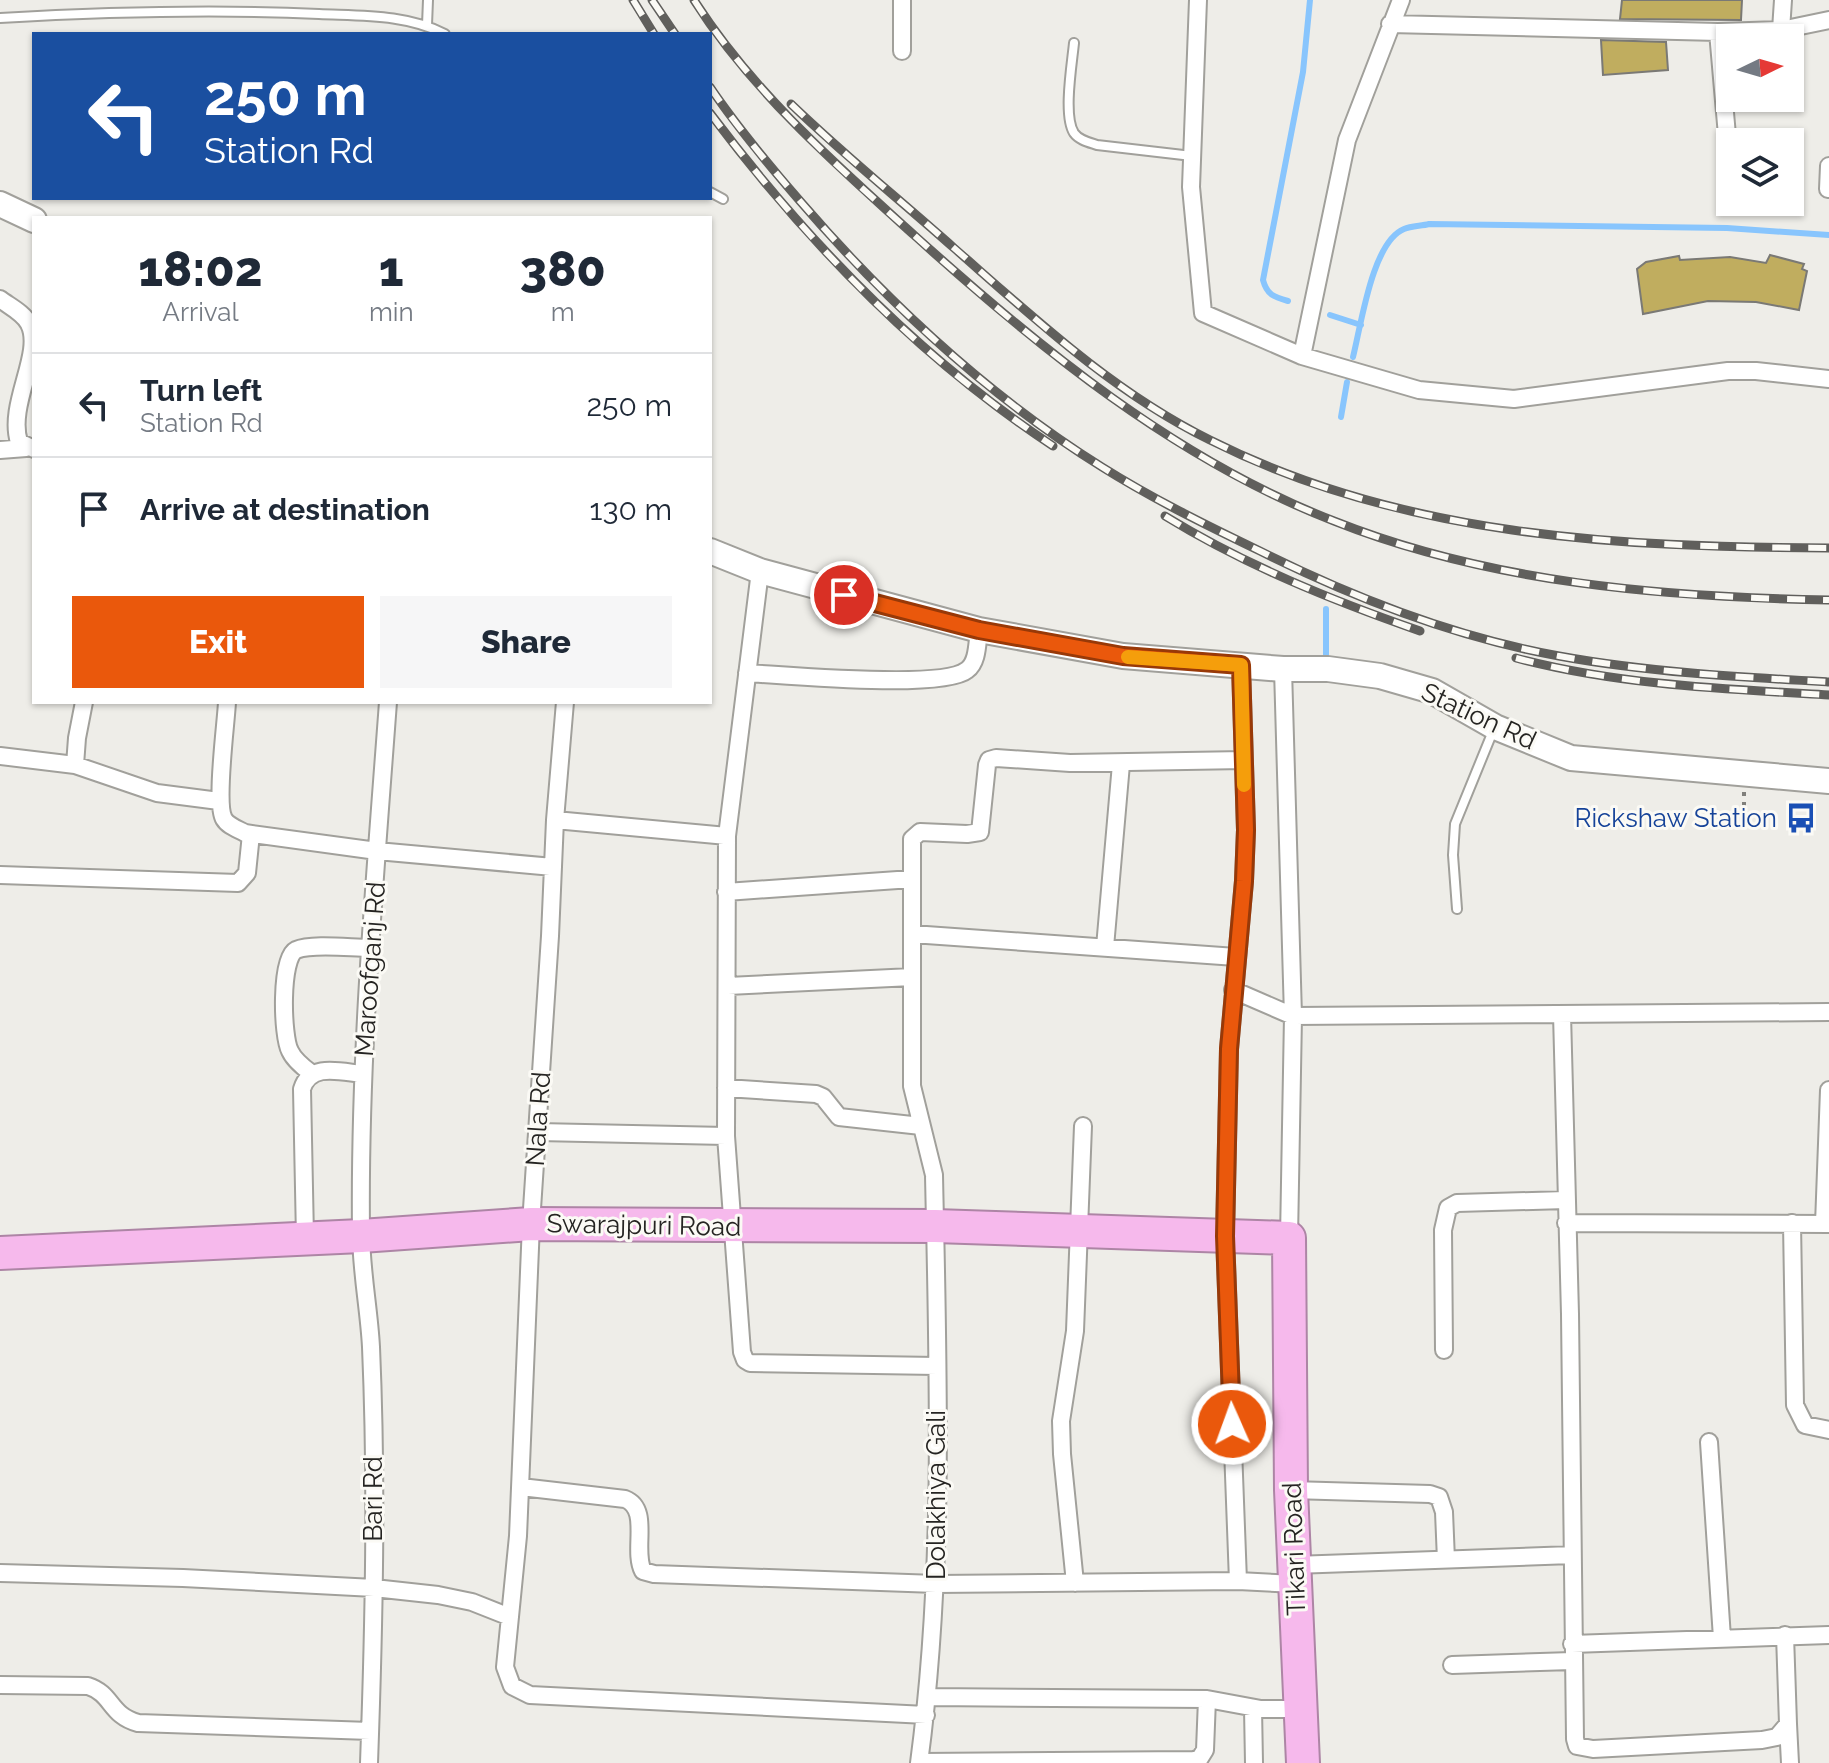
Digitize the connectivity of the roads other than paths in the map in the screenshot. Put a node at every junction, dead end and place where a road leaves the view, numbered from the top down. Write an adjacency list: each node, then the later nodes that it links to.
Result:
1 (428, 0): 10 (lane)
2 (902, 0): 15 (street)
3 (1198, 0): 16 (street)
4 (1401, 0): 8 (street)
5 (1783, 0): 9 (street)
6 (0, 18): 10 (lane)
7 (1829, 20): 11 (street)
8 (1390, 24): 13 (street); 25 (street)
9 (1781, 24)
10 (427, 25): 12 (lane)
11 (1804, 25)
12 (441, 32)
13 (1716, 32)
14 (1074, 43): 16 (lane)
15 (902, 51)
16 (1193, 156): 25 (street)
17 (1829, 166): 18 (street)
18 (1828, 189)
19 (712, 193): 20 (lane)
20 (723, 199)
21 (0, 204): 22 (street)
22 (32, 219)
23 (0, 299): 24 (street)
24 (32, 356): 27 (street)
25 (1302, 356): 26 (street)
26 (1829, 379)
27 (30, 449): 28 (street)
28 (0, 450)
29 (712, 552): 30 (street, Station Rd)
30 (760, 571): 31 (street, Station Rd); 34 (street)
31 (979, 630): 32 (street, Station Rd); 34 (street)
32 (1241, 665): 33 (street, Station Rd); 41 (street)
33 (1283, 669): 39 (street, Station Rd); 64 (street)
34 (747, 673): 48 (street)
35 (84, 704): 43 (street)
36 (227, 704): 45 (street)
37 (388, 704): 49 (street, Maroofganj Rd)
38 (565, 704): 46 (street, Nala Rd)
39 (1495, 727): 44 (street, Station Rd); 54 (lane)
40 (0, 756): 43 (street)
41 (1244, 760): 42 (street); 58 (street)
42 (1121, 764): 52 (street, Dolakhiya Gali); 56 (street)
43 (75, 765): 45 (street)
44 (1829, 781)
45 (219, 801): 47 (street)
46 (555, 820): 48 (street); 50 (street, Nala Rd)
47 (251, 834): 49 (street); 51 (street)
48 (727, 836): 53 (street)
49 (377, 851): 50 (street); 57 (street, Maroofganj Rd)
50 (553, 867): 71 (street, Nala Rd)
51 (0, 875)
52 (912, 879): 53 (street); 55 (street, Dolakhiya Gali)
53 (726, 892): 60 (street)
54 (1457, 909)
55 (912, 934): 56 (street); 59 (street, Dolakhiya Gali)
56 (1105, 947): 58 (street)
57 (369, 948): 65 (street); 66 (street, Maroofganj Rd)
58 (1236, 957): 61 (street)
59 (912, 977): 60 (street); 69 (street, Dolakhiya Gali)
60 (728, 986): 67 (street)
61 (1233, 990): 64 (street); 82 (street)
62 (1829, 1012): 63 (street)
63 (1562, 1014): 64 (street); 73 (street)
64 (1293, 1016): 84 (street)
65 (311, 1073): 66 (street); 83 (street)
66 (363, 1074): 81 (street, Maroofganj Rd)
67 (726, 1088): 69 (street); 72 (street)
68 (1829, 1090): 77 (street)
69 (921, 1126): 79 (street, Dolakhiya Gali)
70 (1083, 1126): 80 (street)
71 (538, 1132): 72 (street); 76 (street, Nala Rd)
72 (726, 1136): 78 (street)
73 (1566, 1200): 74 (street); 86 (street)
74 (1566, 1223): 75 (street); 92 (street)
75 (1792, 1223): 77 (street); 88 (street)
76 (531, 1224): 78 (highway, Swarajpuri Road); 81 (highway, Swarajpuri Road); 90 (street, Nala Rd)
77 (1827, 1224)
78 (731, 1226): 79 (highway, Swarajpuri Road); 87 (street)
79 (935, 1226): 80 (highway, Swarajpuri Road); 87 (street, Dolakhiya Gali)
80 (1078, 1231): 82 (highway, Swarajpuri Road); 97 (street)
81 (361, 1236): 83 (highway, Swarajpuri Road); 99 (street, Bari Rd)
82 (1225, 1236): 84 (highway, Swarajpuri Road); 96 (street)
83 (305, 1238): 85 (highway, Swarajpuri Road)
84 (1289, 1238): 91 (highway, Tikari Road)
85 (0, 1253)
86 (1444, 1350)
87 (937, 1366): 98 (street, Dolakhiya Gali)
88 (1829, 1430)
89 (1709, 1442): 103 (street)
90 (521, 1487): 98 (street); 100 (street, Nala Rd)
91 (1291, 1490): 93 (street); 95 (highway, Tikari Road)
92 (1572, 1555): 93 (street); 104 (street)
93 (1446, 1560): 95 (street)
94 (0, 1573): 99 (street)
95 (1295, 1575): 96 (street); 110 (highway, Tikari Road)
96 (1238, 1581): 97 (street)
97 (1075, 1583): 98 (street)
98 (936, 1584): 107 (street, Dolakhiya Gali)
99 (374, 1588): 100 (street); 113 (street, Bari Rd)
100 (510, 1617): 111 (street, Nala Rd)
101 (1785, 1635): 102 (street); 103 (street); 112 (street)
102 (1829, 1635)
103 (1722, 1638): 104 (street)
104 (1572, 1652): 105 (street); 112 (street)
105 (1452, 1665)
106 (0, 1685): 113 (street)
107 (929, 1697): 108 (street); 111 (street, Dolakhiya Gali)
108 (1207, 1699): 109 (street); 116 (street)
109 (1253, 1708): 110 (street); 117 (street)
110 (1301, 1709): 118 (highway, Tikari Road)
111 (926, 1715): 114 (street, Dolakhiya Gali)
112 (1788, 1724): 119 (street)
113 (370, 1731): 115 (street, Bari Rd)
114 (920, 1762): 116 (street)
115 (369, 1763)
116 (1051, 1763)
117 (1254, 1763)
118 (1303, 1763)
119 (1790, 1763)

